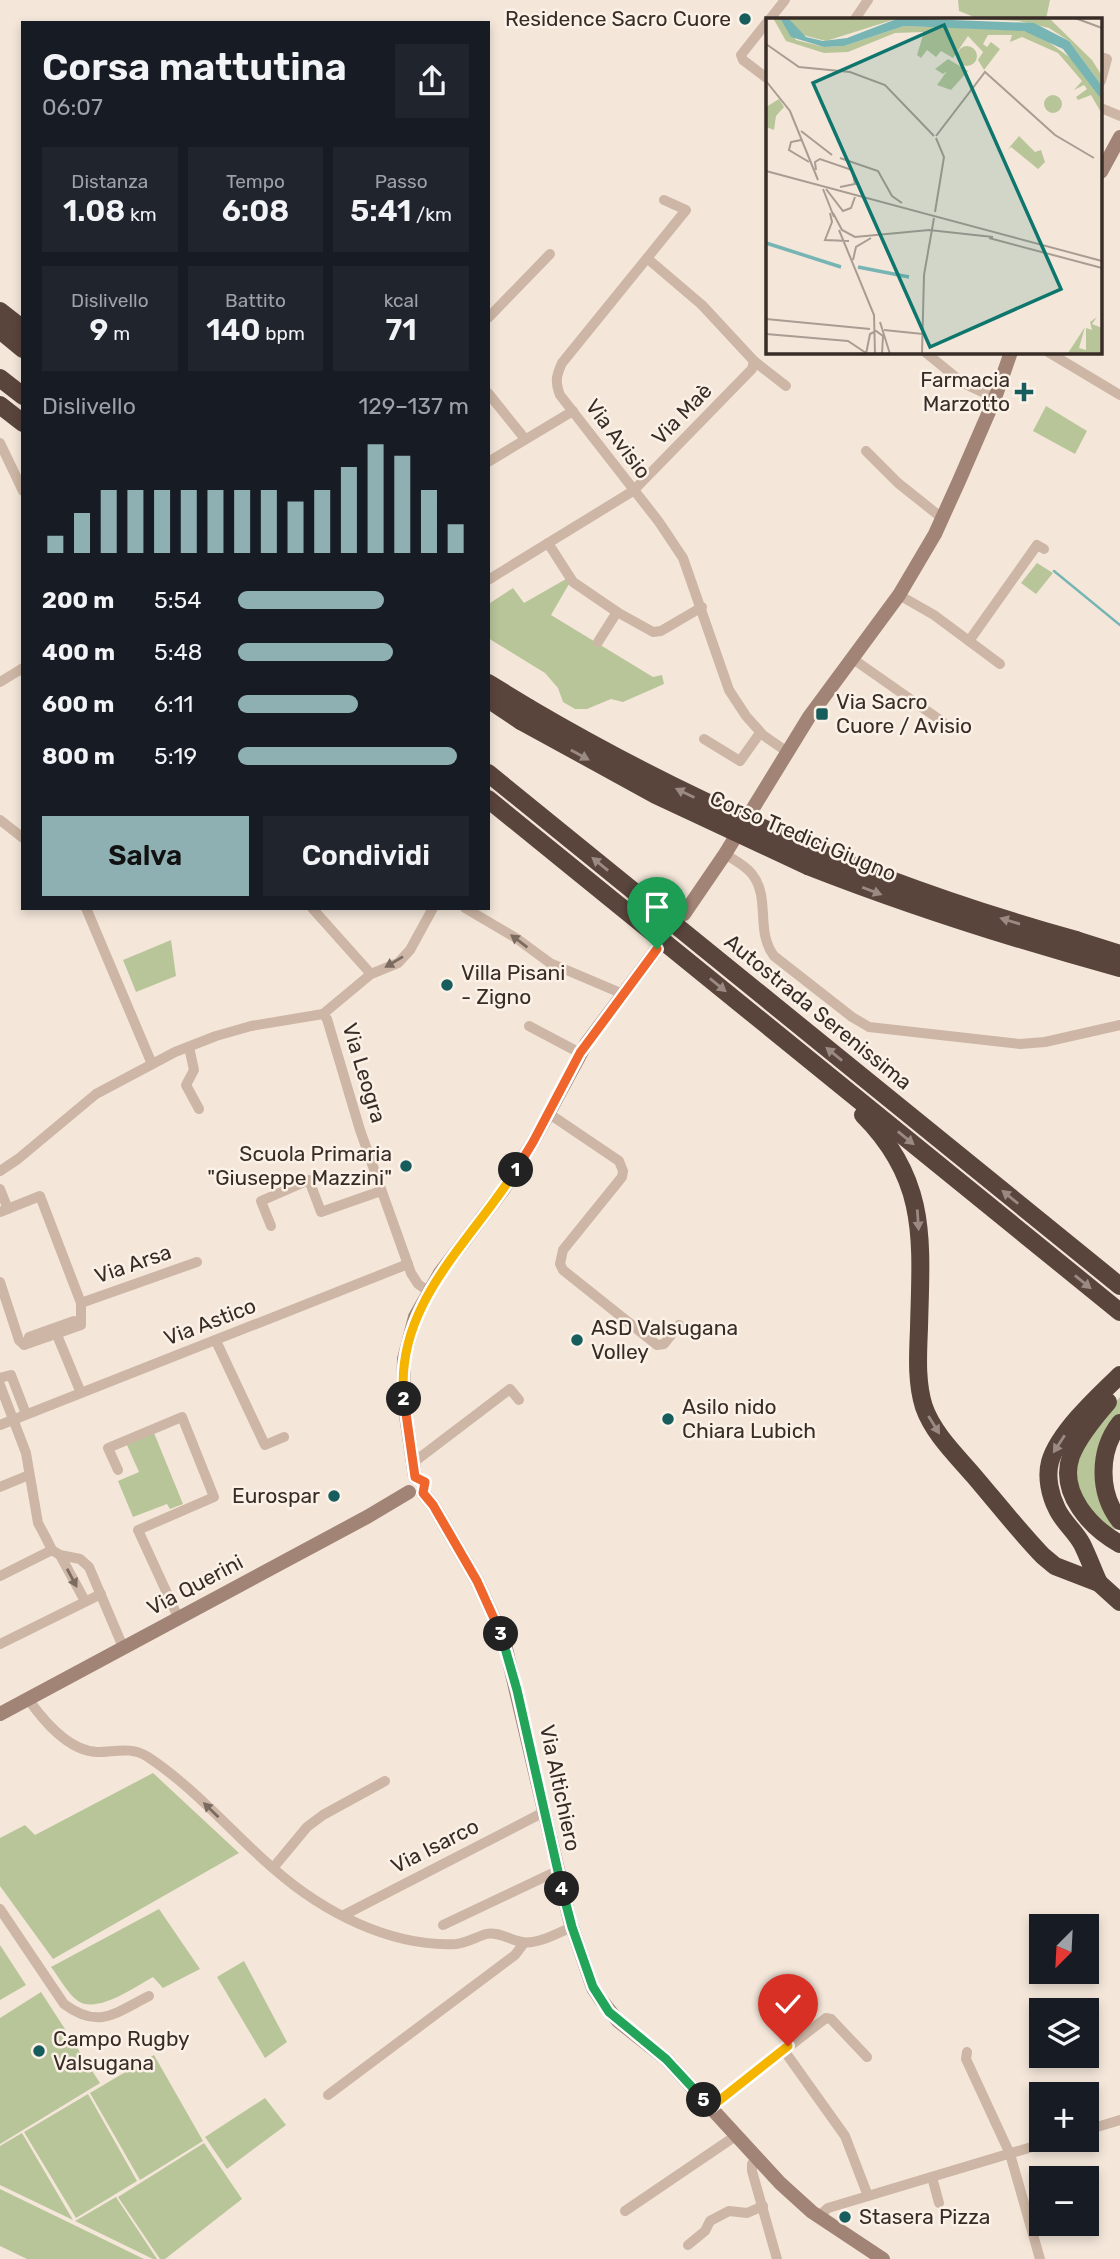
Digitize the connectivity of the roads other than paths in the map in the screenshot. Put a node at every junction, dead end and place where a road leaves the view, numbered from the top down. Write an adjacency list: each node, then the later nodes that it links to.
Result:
1 (785, 0): 3 (street)
2 (868, 0): 4 (street)
3 (771, 18)
4 (856, 18)
5 (766, 24): 7 (street)
6 (1102, 57): 8 (street)
7 (766, 77)
8 (1102, 77)
9 (1102, 108): 10 (street)
10 (1120, 116)
11 (1120, 137): 12 (street)
12 (1102, 168)
13 (664, 200): 15 (street, Via Avisio)
14 (550, 254): 17 (street)
15 (648, 259): 24 (street); 32 (street, Via Avisio)
16 (0, 311): 18 (highway)
17 (490, 316)
18 (21, 327)
19 (0, 330): 20 (highway)
20 (21, 347)
21 (927, 354): 30 (street)
22 (1009, 354): 30 (street)
23 (1051, 354): 29 (street)
24 (754, 361): 26 (street); 39 (street, Via Maè)
25 (0, 378): 27 (highway)
26 (786, 386)
27 (21, 394)
28 (490, 395): 34 (street)
29 (1120, 395)
30 (995, 398): 40 (street)
31 (0, 405): 33 (highway)
32 (573, 411): 34 (street); 39 (street, Via Avisio)
33 (21, 421)
34 (525, 439): 37 (street)
35 (0, 443): 38 (street)
36 (866, 451): 40 (street)
37 (490, 461)
38 (21, 487)
39 (633, 491): 41 (street, Via Maè); 45 (street, Via Avisio)
40 (942, 518): 44 (street)
41 (548, 544): 43 (street, Via Maè); 46 (street)
42 (1044, 549): 47 (street)
43 (490, 579)
44 (900, 596): 47 (street); 49 (street)
45 (702, 607): 46 (street); 57 (street, Via Avisio)
46 (617, 612): 48 (street)
47 (969, 641): 50 (street)
48 (598, 642)
49 (853, 659): 56 (street); 59 (street)
50 (1000, 664)
51 (21, 669): 52 (street)
52 (0, 682)
53 (490, 685): 55 (highway, Corso Tredici Giugno)
54 (490, 700): 55 (highway, Corso Tredici Giugno)
55 (525, 714): 71 (highway, Corso Tredici Giugno, one-way to 55, bridge); 72 (highway, Corso Tredici Giugno, one-way to 72, bridge)
56 (943, 722)
57 (760, 733): 58 (street); 59 (street, Via Avisio)
58 (705, 739)
59 (786, 751): 64 (street)
60 (490, 775): 89 (highway, Autostrada Serenissima, one-way to 60)
61 (490, 801): 79 (highway, Autostrada Serenissima, one-way to 79)
62 (0, 820): 63 (street)
63 (21, 836)
64 (725, 854): 69 (street); 76 (street)
65 (87, 910): 81 (street)
66 (314, 910): 73 (street)
67 (432, 910): 73 (street, one-way to 73)
68 (468, 910): 74 (street, one-way to 68)
69 (684, 914)
70 (654, 952): 74 (street, Via Altichiero)
71 (1120, 952)
72 (1120, 968)
73 (371, 974): 75 (street)
74 (623, 994): 80 (street, Via Altichiero)
75 (325, 1017): 78 (street); 86 (street, Via Leogra)
76 (1120, 1025)
77 (529, 1026): 80 (street)
78 (189, 1047): 81 (street); 82 (street)
79 (796, 1049): 97 (highway, Autostrada Serenissima, one-way to 97); 123 (highway, one-way to 123)
80 (580, 1053): 83 (street, Via Altichiero)
81 (152, 1064): 84 (street)
82 (199, 1109)
83 (548, 1113): 95 (street, Via Altichiero); 99 (street)
84 (0, 1171)
85 (0, 1189): 87 (street)
86 (381, 1191): 88 (street); 91 (street, Via Leogra)
87 (4, 1211): 96 (street)
88 (271, 1226)
89 (1064, 1240): 92 (highway); 94 (highway, Autostrada Serenissima)
90 (197, 1262): 96 (street, Via Arsa)
91 (408, 1264): 95 (street, Via Leogra); 102 (street, Via Astico)
92 (1120, 1275)
93 (0, 1282): 101 (street)
94 (1120, 1286)
95 (428, 1291): 114 (street, Via Altichiero)
96 (82, 1303): 98 (street)
97 (1120, 1312)
98 (81, 1318): 100 (street); 101 (street)
99 (679, 1325)
100 (57, 1335): 101 (street); 107 (street)
101 (19, 1340)
102 (216, 1341): 107 (street, Via Astico); 113 (street)
103 (1120, 1375): 123 (highway, one-way to 123)
104 (0, 1378): 109 (street)
105 (0, 1385): 110 (street)
106 (1120, 1390): 120 (highway)
107 (80, 1393): 109 (street, Via Astico)
108 (519, 1401): 114 (street)
109 (26, 1414): 110 (street, Via Astico)
110 (12, 1420): 112 (street, Via Astico); 116 (street)
111 (1120, 1423): 119 (highway)
112 (0, 1425)
113 (284, 1437)
114 (414, 1462): 118 (street, Via Altichiero)
115 (118, 1470): 127 (street)
116 (29, 1475): 117 (street); 121 (street)
117 (0, 1487)
118 (416, 1492): 127 (street, Via Querini); 133 (street, Via Altichiero)
119 (1120, 1521)
120 (1120, 1545)
121 (56, 1553): 122 (street); 124 (street); 125 (street, one-way to 125)
122 (0, 1576)
123 (1099, 1583): 126 (highway)
124 (100, 1594): 125 (street); 129 (street)
125 (85, 1601): 128 (street)
126 (1120, 1602)
127 (178, 1617): 129 (street, Via Querini)
128 (0, 1644)
129 (123, 1647): 130 (street, Via Querini)
130 (28, 1699): 131 (street, Via Querini); 134 (street, one-way to 130)
131 (0, 1714)
132 (385, 1781): 134 (street)
133 (544, 1812): 135 (street, Via Altichiero); 137 (street, Via Isarco)
134 (273, 1868): 137 (street)
135 (557, 1871): 138 (street); 139 (street, Via Altichiero)
136 (0, 1909): 141 (street)
137 (344, 1915): 140 (street)
138 (443, 1926)
139 (572, 1927): 140 (street); 146 (street, Via Altichiero)
140 (524, 1943): 145 (street)
141 (149, 1996)
142 (783, 2049): 144 (street); 146 (street); 154 (street)
143 (967, 2052): 151 (street)
144 (867, 2057)
145 (328, 2095)
146 (711, 2107): 149 (street, Via Altichiero)
147 (1120, 2120): 148 (street)
148 (1099, 2126)
149 (737, 2135): 152 (street, Via Altichiero); 157 (street)
150 (1029, 2148): 151 (street)
151 (1010, 2154): 153 (street); 162 (street)
152 (758, 2158): 156 (street); 158 (street, Via Altichiero)
153 (932, 2177): 154 (street); 155 (street)
154 (868, 2196): 158 (street)
155 (939, 2203)
156 (763, 2206): 159 (street); 160 (street)
157 (625, 2211)
158 (818, 2217): 161 (street, Via Altichiero)
159 (688, 2245)
160 (776, 2259)
161 (883, 2259)
162 (1040, 2259)

